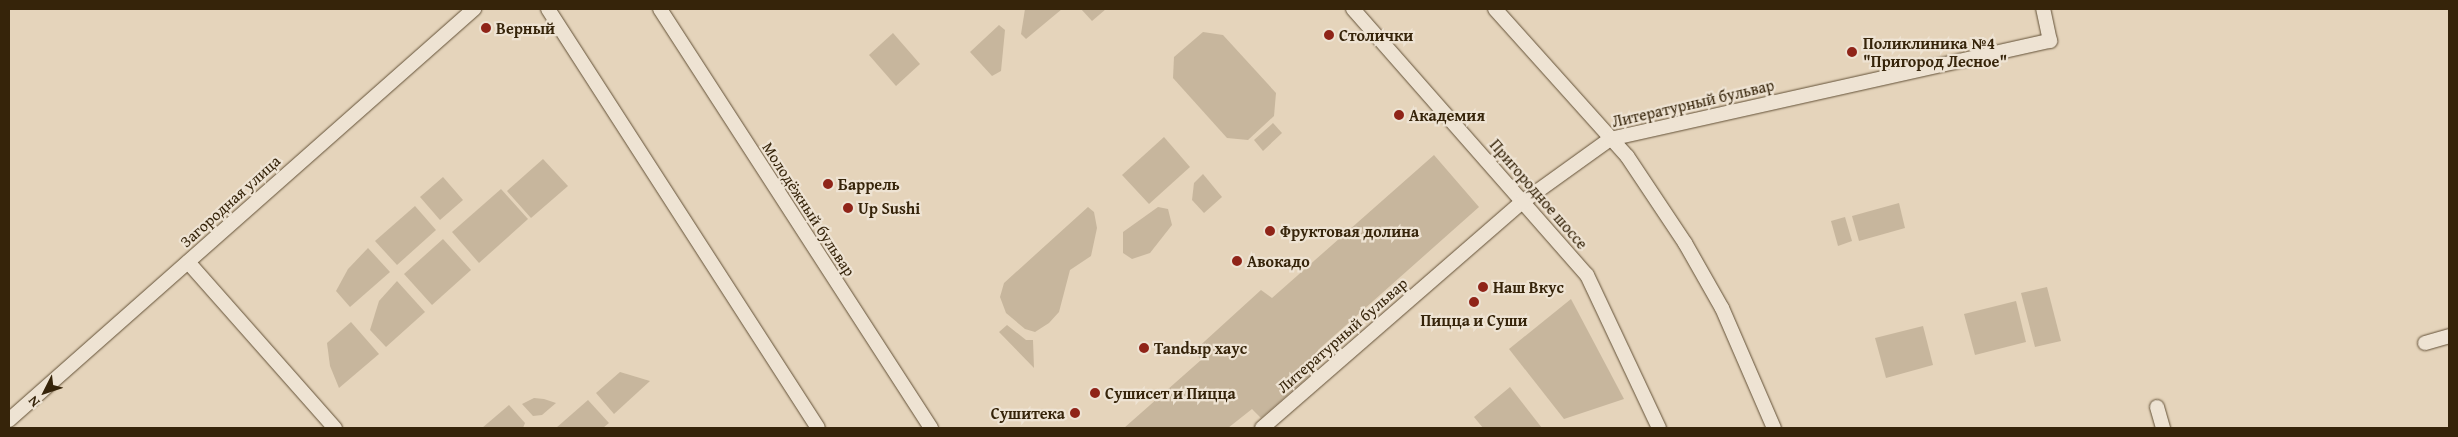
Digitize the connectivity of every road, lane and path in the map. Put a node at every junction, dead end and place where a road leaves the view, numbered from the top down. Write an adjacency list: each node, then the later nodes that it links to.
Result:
1 (474, 9): 9 (street, Загородная улица)
2 (548, 9): 15 (street)
3 (660, 9): 16 (street, Молодёжный бульвар)
4 (1353, 9): 8 (street, Пригородное шоссе)
5 (1495, 9): 7 (street)
6 (2042, 9): 7 (street, Литературный бульвар)
7 (1610, 139): 8 (street, Литературный бульвар); 19 (street)
8 (1521, 203): 17 (street, Литературный бульвар); 18 (street, Пригородное шоссе)
9 (188, 262): 13 (street, Загородная улица); 14 (street)
10 (2449, 336): 11 (street)
11 (2424, 342)
12 (2157, 408): 20 (street)
13 (9, 420)
14 (335, 428)
15 (818, 428)
16 (931, 428)
17 (1262, 428)
18 (1659, 428)
19 (1774, 428)
20 (2162, 428)

